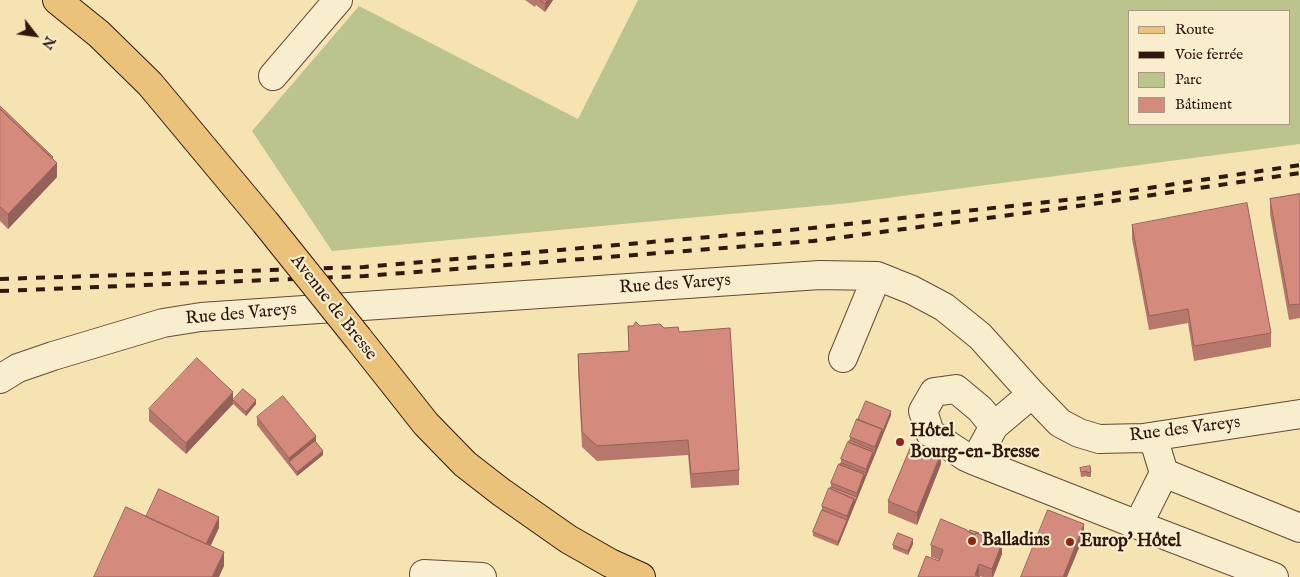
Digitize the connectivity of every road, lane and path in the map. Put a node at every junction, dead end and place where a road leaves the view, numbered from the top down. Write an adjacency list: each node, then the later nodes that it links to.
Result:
1 (57, 0): 17 (main road, Avenue de Bresse, bridge)
2 (338, 0): 3 (street)
3 (273, 76)
4 (877, 276): 5 (street); 6 (street, Rue des Vareys); 7 (street, Rue des Vareys)
5 (843, 358)
6 (0, 379)
7 (1032, 394): 9 (street); 10 (street, Rue des Vareys)
8 (1300, 414): 10 (street, Rue des Vareys)
9 (994, 426): 11 (street); 11 (street)
10 (1153, 437): 12 (street)
11 (975, 461): 13 (street)
12 (1164, 473): 13 (street); 14 (street)
13 (1138, 524): 18 (street)
14 (1300, 528)
15 (424, 574): 16 (street)
16 (482, 577)
17 (641, 577)
18 (1274, 577)

